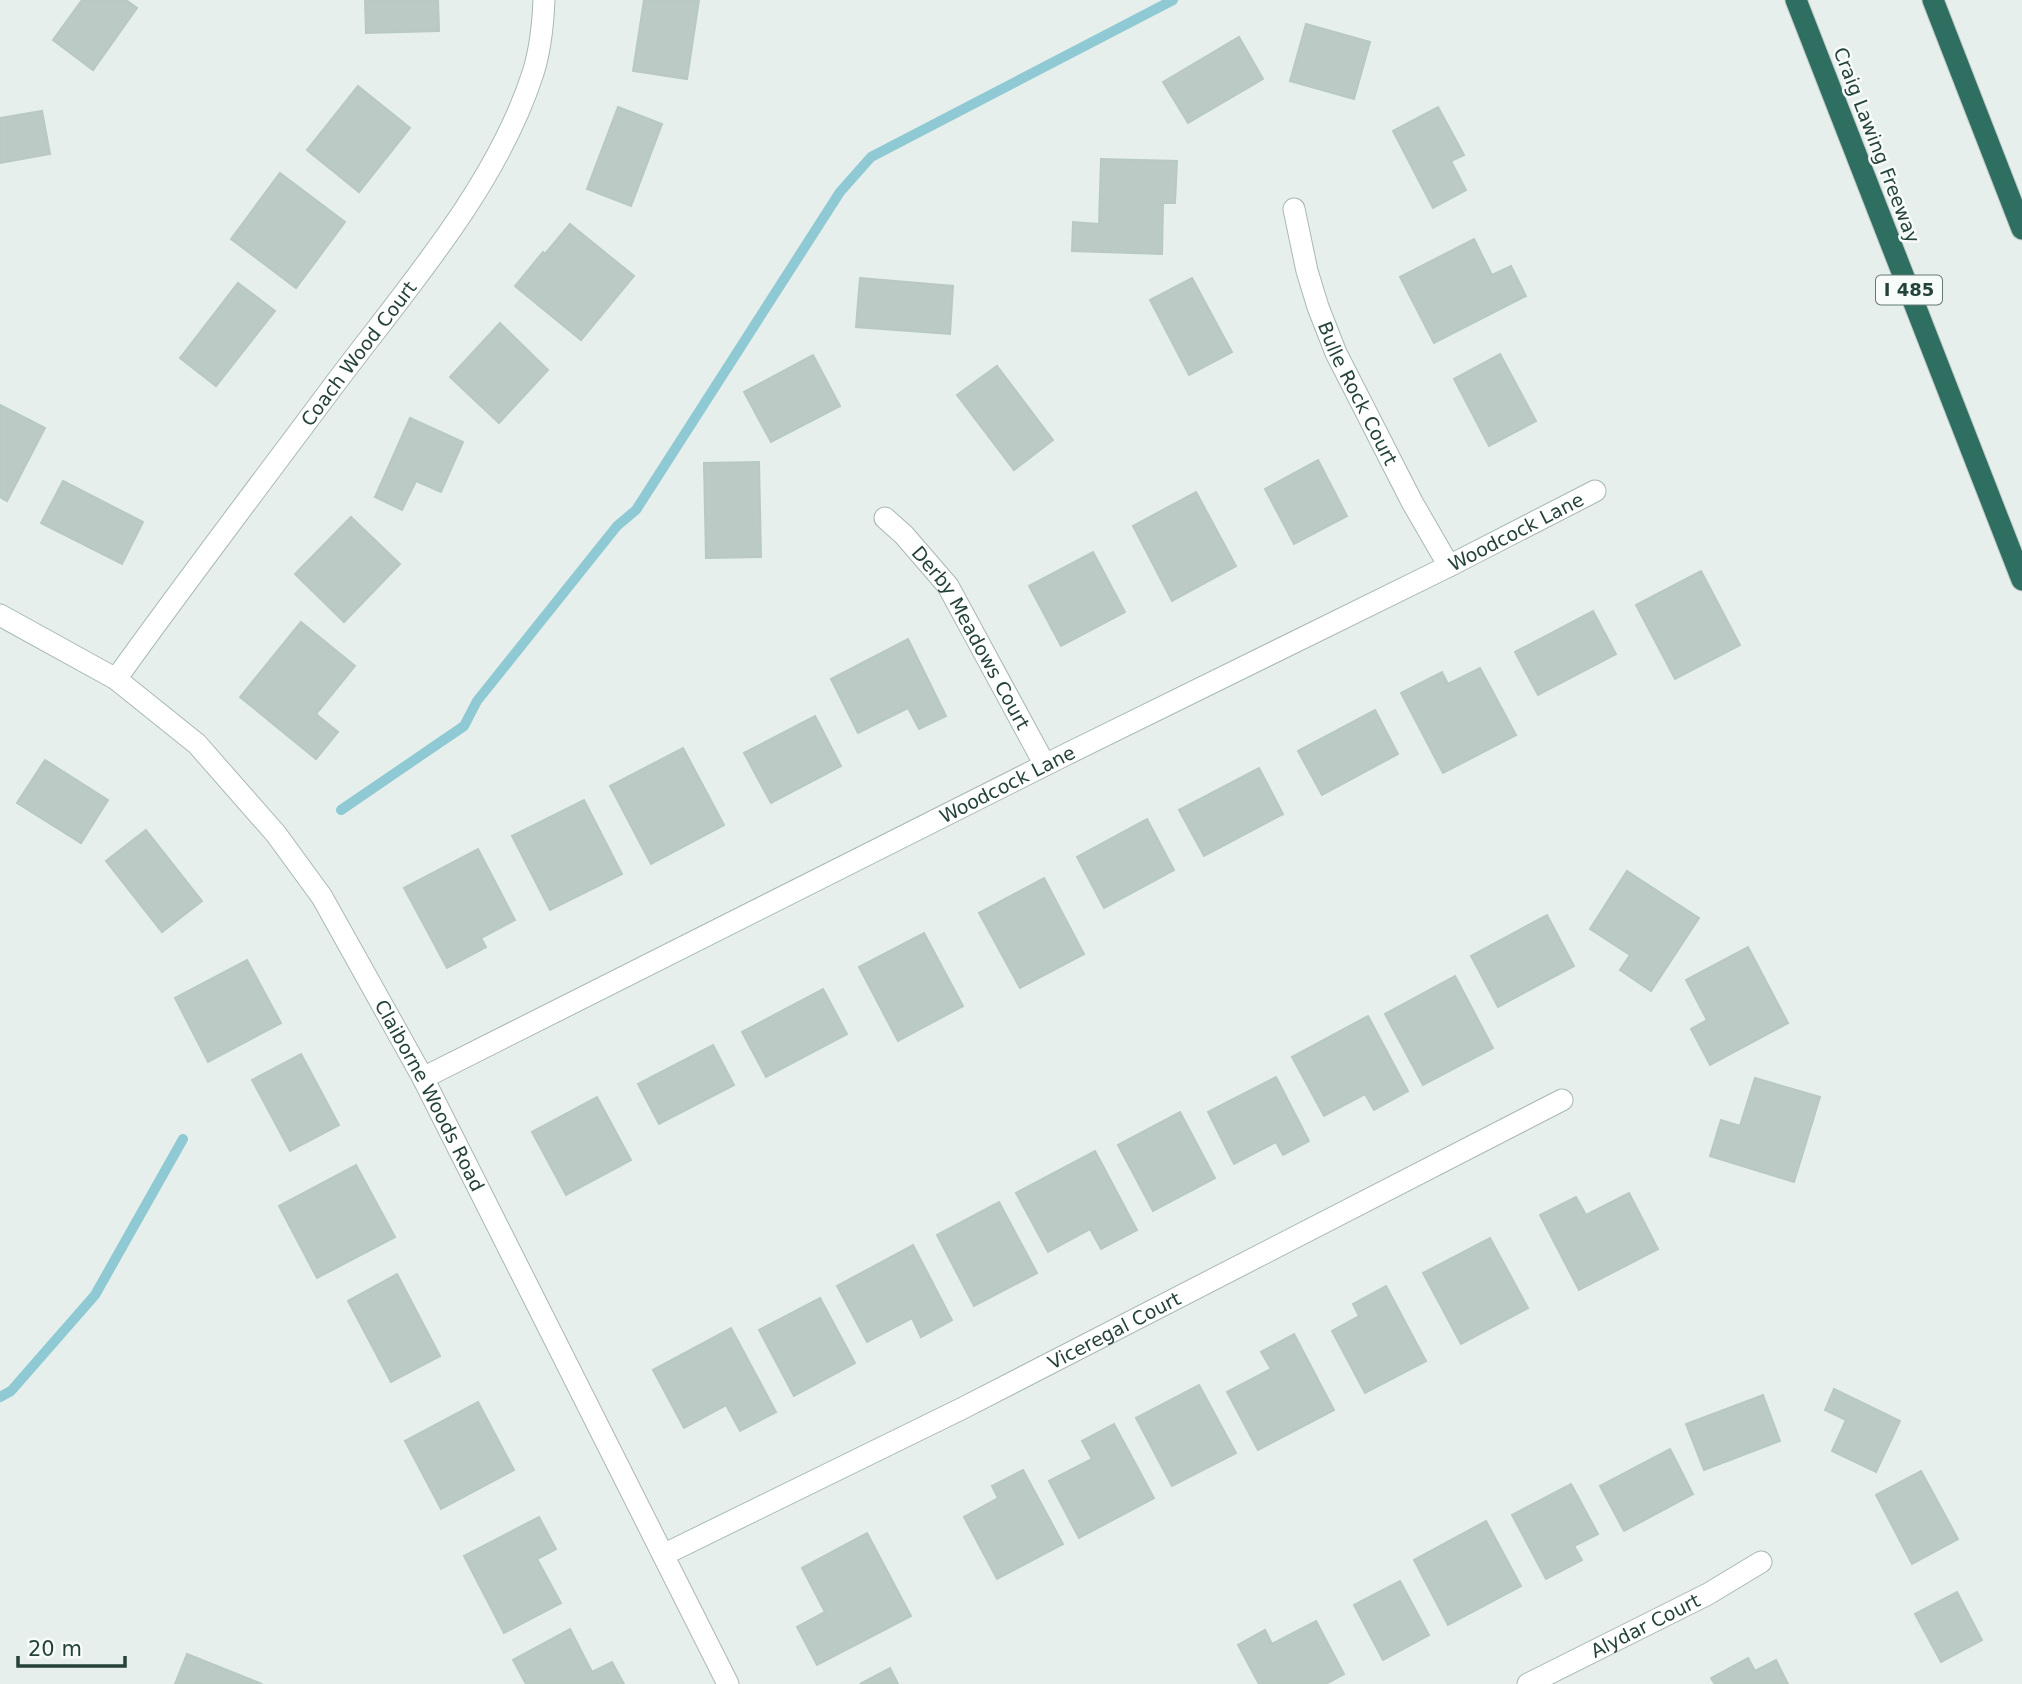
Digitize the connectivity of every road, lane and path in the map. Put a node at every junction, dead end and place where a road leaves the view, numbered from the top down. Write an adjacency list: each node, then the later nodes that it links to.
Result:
1 (544, 0): 11 (street, Coach Wood Court)
2 (1796, 0): 9 (highway, Craig Lawing Freeway / I 485)
3 (1934, 0): 5 (highway)
4 (1294, 209): 8 (street, Bulle Rock Court)
5 (2022, 229)
6 (1595, 491): 8 (street, Woodcock Lane)
7 (885, 518): 12 (street, Derby Meadows Court)
8 (1449, 566): 12 (street, Woodcock Lane)
9 (2022, 580)
10 (0, 615): 11 (street, Claiborne Woods Road)
11 (116, 679): 13 (street, Claiborne Woods Road)
12 (1045, 765): 13 (street, Woodcock Lane)
13 (423, 1078): 15 (street, Claiborne Woods Road)
14 (1562, 1100): 15 (street, Viceregal Court)
15 (663, 1555): 17 (street, Claiborne Woods Road)
16 (1761, 1562): 18 (street, Alydar Court)
17 (728, 1684)
18 (1528, 1684)

